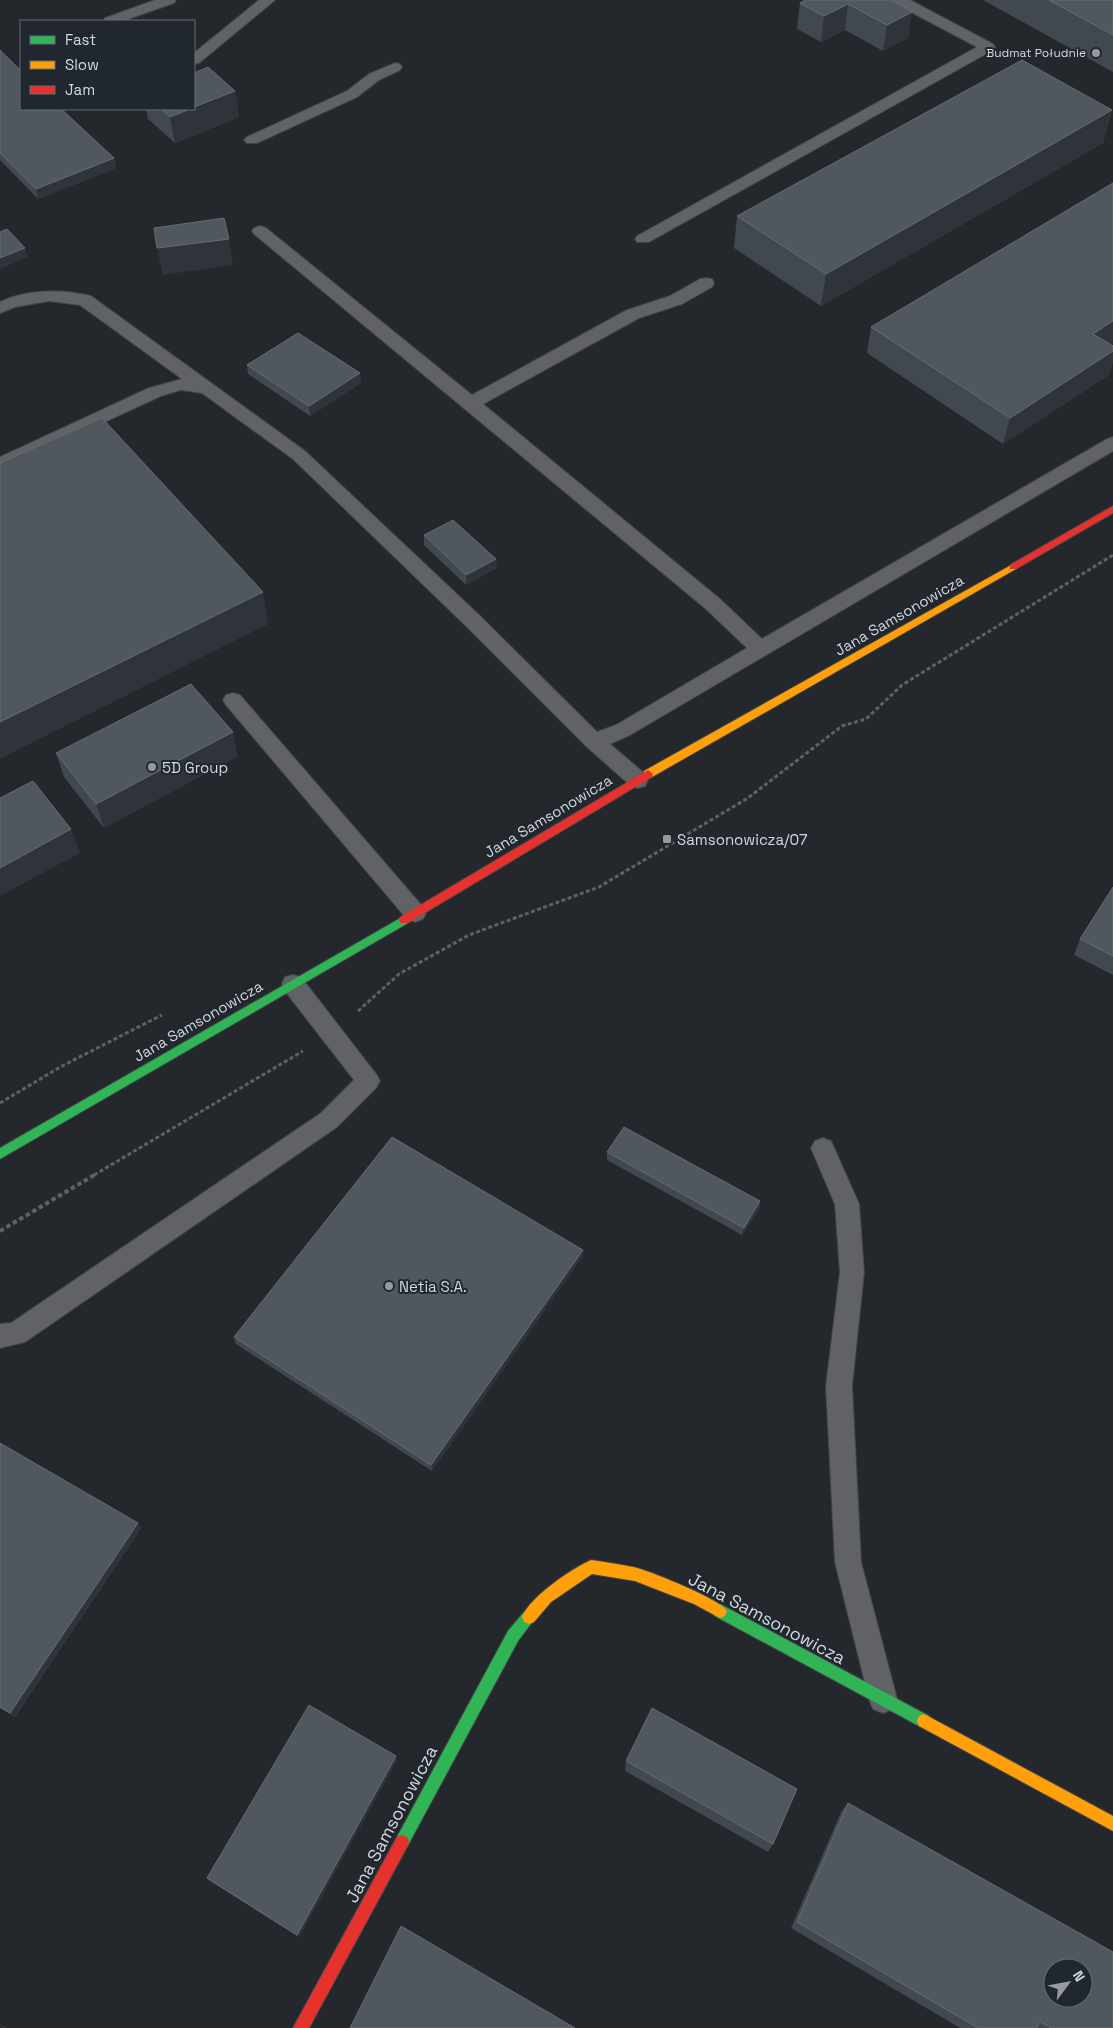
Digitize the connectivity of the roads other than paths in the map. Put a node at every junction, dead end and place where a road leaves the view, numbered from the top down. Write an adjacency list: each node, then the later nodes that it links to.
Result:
1 (169, 0): 4 (lane)
2 (268, 0): 5 (lane)
3 (899, 0): 9 (lane)
4 (113, 20)
5 (195, 59)
6 (395, 68): 7 (lane)
7 (252, 140)
8 (260, 231): 13 (lane)
9 (642, 239)
10 (706, 283): 13 (lane)
11 (0, 308): 12 (lane)
12 (207, 388): 15 (lane); 19 (lane)
13 (471, 403): 17 (lane)
14 (1113, 443): 17 (lane)
15 (0, 464)
16 (1113, 508): 20 (main road, Jana Samsonowicza)
17 (761, 650): 19 (lane)
18 (233, 700): 21 (lane)
19 (594, 742): 20 (lane)
20 (638, 780): 21 (main road, Jana Samsonowicza)
21 (415, 913): 22 (main road, Jana Samsonowicza)
22 (293, 984): 24 (main road, Jana Samsonowicza); 25 (lane)
23 (823, 1148): 26 (lane)
24 (0, 1154)
25 (0, 1336)
26 (882, 1699): 27 (main road, Jana Samsonowicza); 28 (main road, Jana Samsonowicza)
27 (1113, 1824)
28 (301, 2028)

